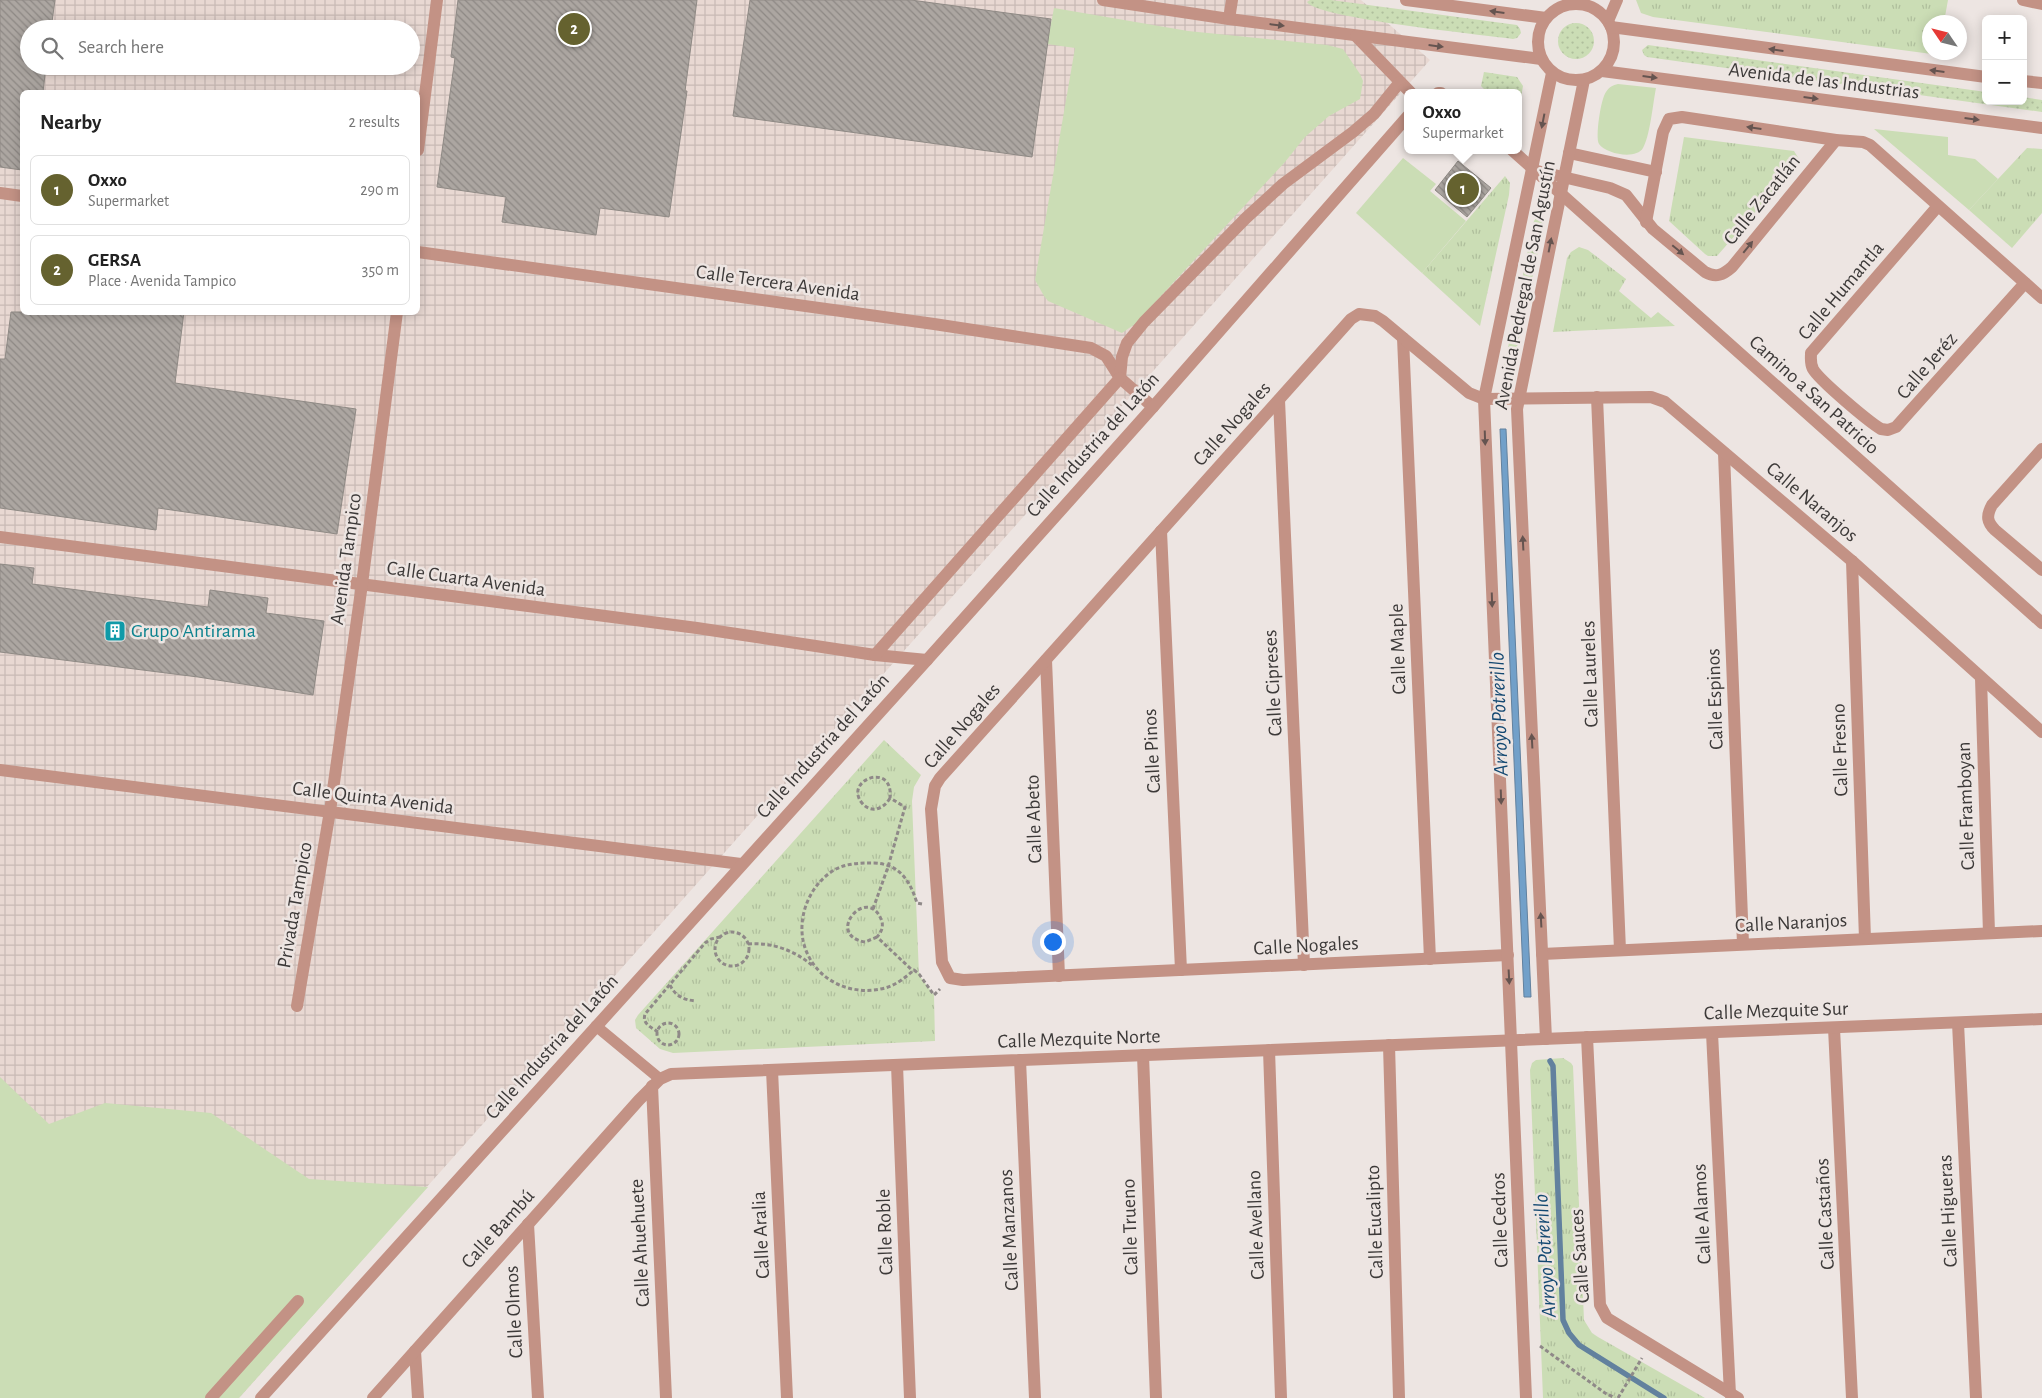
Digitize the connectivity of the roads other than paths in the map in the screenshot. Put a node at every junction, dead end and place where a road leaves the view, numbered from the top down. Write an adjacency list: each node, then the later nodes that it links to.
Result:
1 (437, 0): 24 (street)
2 (1103, 0): 10 (street)
3 (1232, 0): 10 (street)
4 (1406, 0): 9 (street, one-way to 4)
5 (1617, 0): 11 (street)
6 (2023, 0): 8 (street)
7 (1573, 2): 9 (street); 11 (street)
8 (2042, 4)
9 (1546, 18): 13 (street)
10 (1229, 19): 12 (street, one-way to 12)
11 (1610, 24): 14 (street); 16 (street, Avenida de las Industrias, one-way to 11)
12 (1356, 36): 13 (street, one-way to 13); 19 (street)
13 (1541, 59): 15 (street)
14 (1602, 71): 17 (street); 23 (street, Avenida de las Industrias, one-way to 23)
15 (1552, 73): 17 (street); 28 (street, Avenida Pedregal de San Agustín, one-way to 28)
16 (1982, 76)
17 (1584, 80): 26 (street, Avenida Pedregal de San Agustín)
18 (2027, 81): 20 (street)
19 (1400, 82): 21 (street); 41 (street)
20 (2042, 83)
21 (1407, 89)
22 (1404, 121): 47 (street, Calle Industria del Latón)
23 (2042, 128)
24 (420, 134)
25 (1836, 140): 29 (street, one-way to 29); 34 (street); 35 (street, Calle Zacatlán, one-way to 25)
26 (1569, 153): 29 (street); 30 (street, Avenida Pedregal de San Agustín)
27 (1516, 154): 28 (street)
28 (1533, 170): 30 (street); 33 (street); 43 (street, Avenida Pedregal de San Agustín)
29 (1656, 172): 35 (street)
30 (1564, 177): 33 (street, Avenida Pedregal de San Agustín); 35 (street)
31 (0, 193): 32 (street)
32 (20, 196)
33 (1560, 196): 44 (street, Avenida Pedregal de San Agustín, one-way to 33); 55 (street, Camino a San Patricio)
34 (1938, 206): 37 (street); 46 (street, Calle Humantla)
35 (1646, 222)
36 (420, 252): 41 (street, Calle Tercera Avenida)
37 (2025, 283): 38 (street); 46 (street, Calle Jeréz)
38 (2042, 298)
39 (397, 315): 54 (street, Avenida Tampico)
40 (1403, 338): 43 (street, Calle Nogales); 45 (street, Calle Nogales); 71 (street, Calle Maple)
41 (1120, 378): 47 (street, Calle Tercera Avenida); 56 (street, Calle Industria del Latón)
42 (1597, 397): 44 (street, Calle Naranjos); 49 (street, Calle Naranjos); 68 (street, Calle Laureles)
43 (1484, 398): 44 (street, Calle Naranjos); 70 (street, Avenida Pedregal de San Agustín, one-way to 70)
44 (1519, 398): 69 (street, Avenida Pedregal de San Agustín, one-way to 44)
45 (1279, 400): 50 (street, Calle Nogales); 72 (street, Calle Cipreses)
46 (1846, 400)
47 (1153, 407): 57 (street, Calle Industria del Latón)
48 (2042, 449): 53 (street)
49 (1724, 453): 52 (street, Calle Naranjos); 67 (street, Calle Espinos)
50 (1161, 531): 58 (street, Calle Nogales); 73 (street, Calle Pinos)
51 (0, 537): 54 (street, Calle Cuarta Avenida)
52 (1852, 561): 59 (street, Calle Naranjos); 66 (street, Calle Fresno)
53 (2042, 570)
54 (362, 584): 56 (street, Calle Cuarta Avenida); 62 (street, Avenida Tampico)
55 (2042, 623)
56 (875, 654): 57 (street, Calle Cuarta Avenida)
57 (927, 660): 63 (street, Calle Industria del Latón)
58 (1046, 660): 74 (street, Calle Abeto); 74 (street, Calle Nogales)
59 (1981, 678): 60 (street, Calle Naranjos); 65 (street, Calle Framboyan)
60 (2042, 732)
61 (0, 770): 62 (street, Calle Quinta Avenida)
62 (330, 811): 63 (street, Calle Quinta Avenida); 75 (street, Privada Tampico)
63 (741, 864): 78 (street, Calle Industria del Latón)
64 (2042, 932): 65 (street, Calle Naranjos)
65 (1988, 933): 66 (street, Calle Naranjos)
66 (1865, 938): 67 (street, Calle Naranjos)
67 (1743, 944): 68 (street, Calle Naranjos)
68 (1620, 950): 69 (street, Calle Naranjos)
69 (1542, 954): 82 (street, Avenida Pedregal de San Agustín)
70 (1508, 955): 71 (street, Calle Nogales); 83 (street, Avenida Pedregal de San Agustín, one-way to 83)
71 (1430, 959): 72 (street, Calle Nogales)
72 (1304, 964): 73 (street, Calle Nogales)
73 (1181, 970): 74 (street, Calle Nogales)
74 (1059, 976)
75 (297, 1006)
76 (2042, 1019): 77 (street, Calle Mezquite Sur)
77 (1958, 1023): 79 (street, Calle Mezquite Sur); 109 (street, Calle Higueras)
78 (596, 1026): 90 (lane); 96 (street, Calle Industria del Latón)
79 (1834, 1028): 80 (street, Calle Mezquite Sur); 108 (street, Calle Castaños)
80 (1712, 1032): 81 (street, Calle Mezquite Sur); 94 (street, Calle Alamos)
81 (1587, 1037): 82 (street, Calle Mezquite Sur); 94 (street, Calle Sauces)
82 (1546, 1039): 83 (street, Calle Mezquite Sur)
83 (1512, 1040): 84 (street, Calle Mezquite Norte); 107 (street, Calle Cedros)
84 (1389, 1046): 85 (street, Calle Mezquite Norte); 106 (street, Calle Eucalipto)
85 (1269, 1050): 86 (street, Calle Mezquite Norte); 105 (street, Calle Avellano)
86 (1143, 1055): 87 (street, Calle Mezquite Norte); 104 (street, Calle Trueno)
87 (1020, 1060): 88 (street, Calle Mezquite Norte); 103 (street, Calle Manzanos)
88 (897, 1065): 89 (street, Calle Mezquite Norte); 102 (street, Calle Roble)
89 (772, 1070): 90 (street, Calle Mezquite Norte); 101 (street, Calle Aralia)
90 (656, 1083): 91 (street, Calle Bambú); 100 (street, Calle Ahuehuete)
91 (528, 1224): 93 (street, Calle Bambú); 99 (street, Calle Olmos)
92 (298, 1301): 95 (street)
93 (415, 1351): 97 (street, Calle Bambú); 98 (street)
94 (1734, 1396)
95 (211, 1398)
96 (261, 1398)
97 (373, 1398)
98 (418, 1398)
99 (538, 1398)
100 (666, 1398)
101 (787, 1398)
102 (910, 1398)
103 (1035, 1398)
104 (1156, 1398)
105 (1281, 1398)
106 (1400, 1398)
107 (1526, 1398)
108 (1852, 1398)
109 (1976, 1398)

